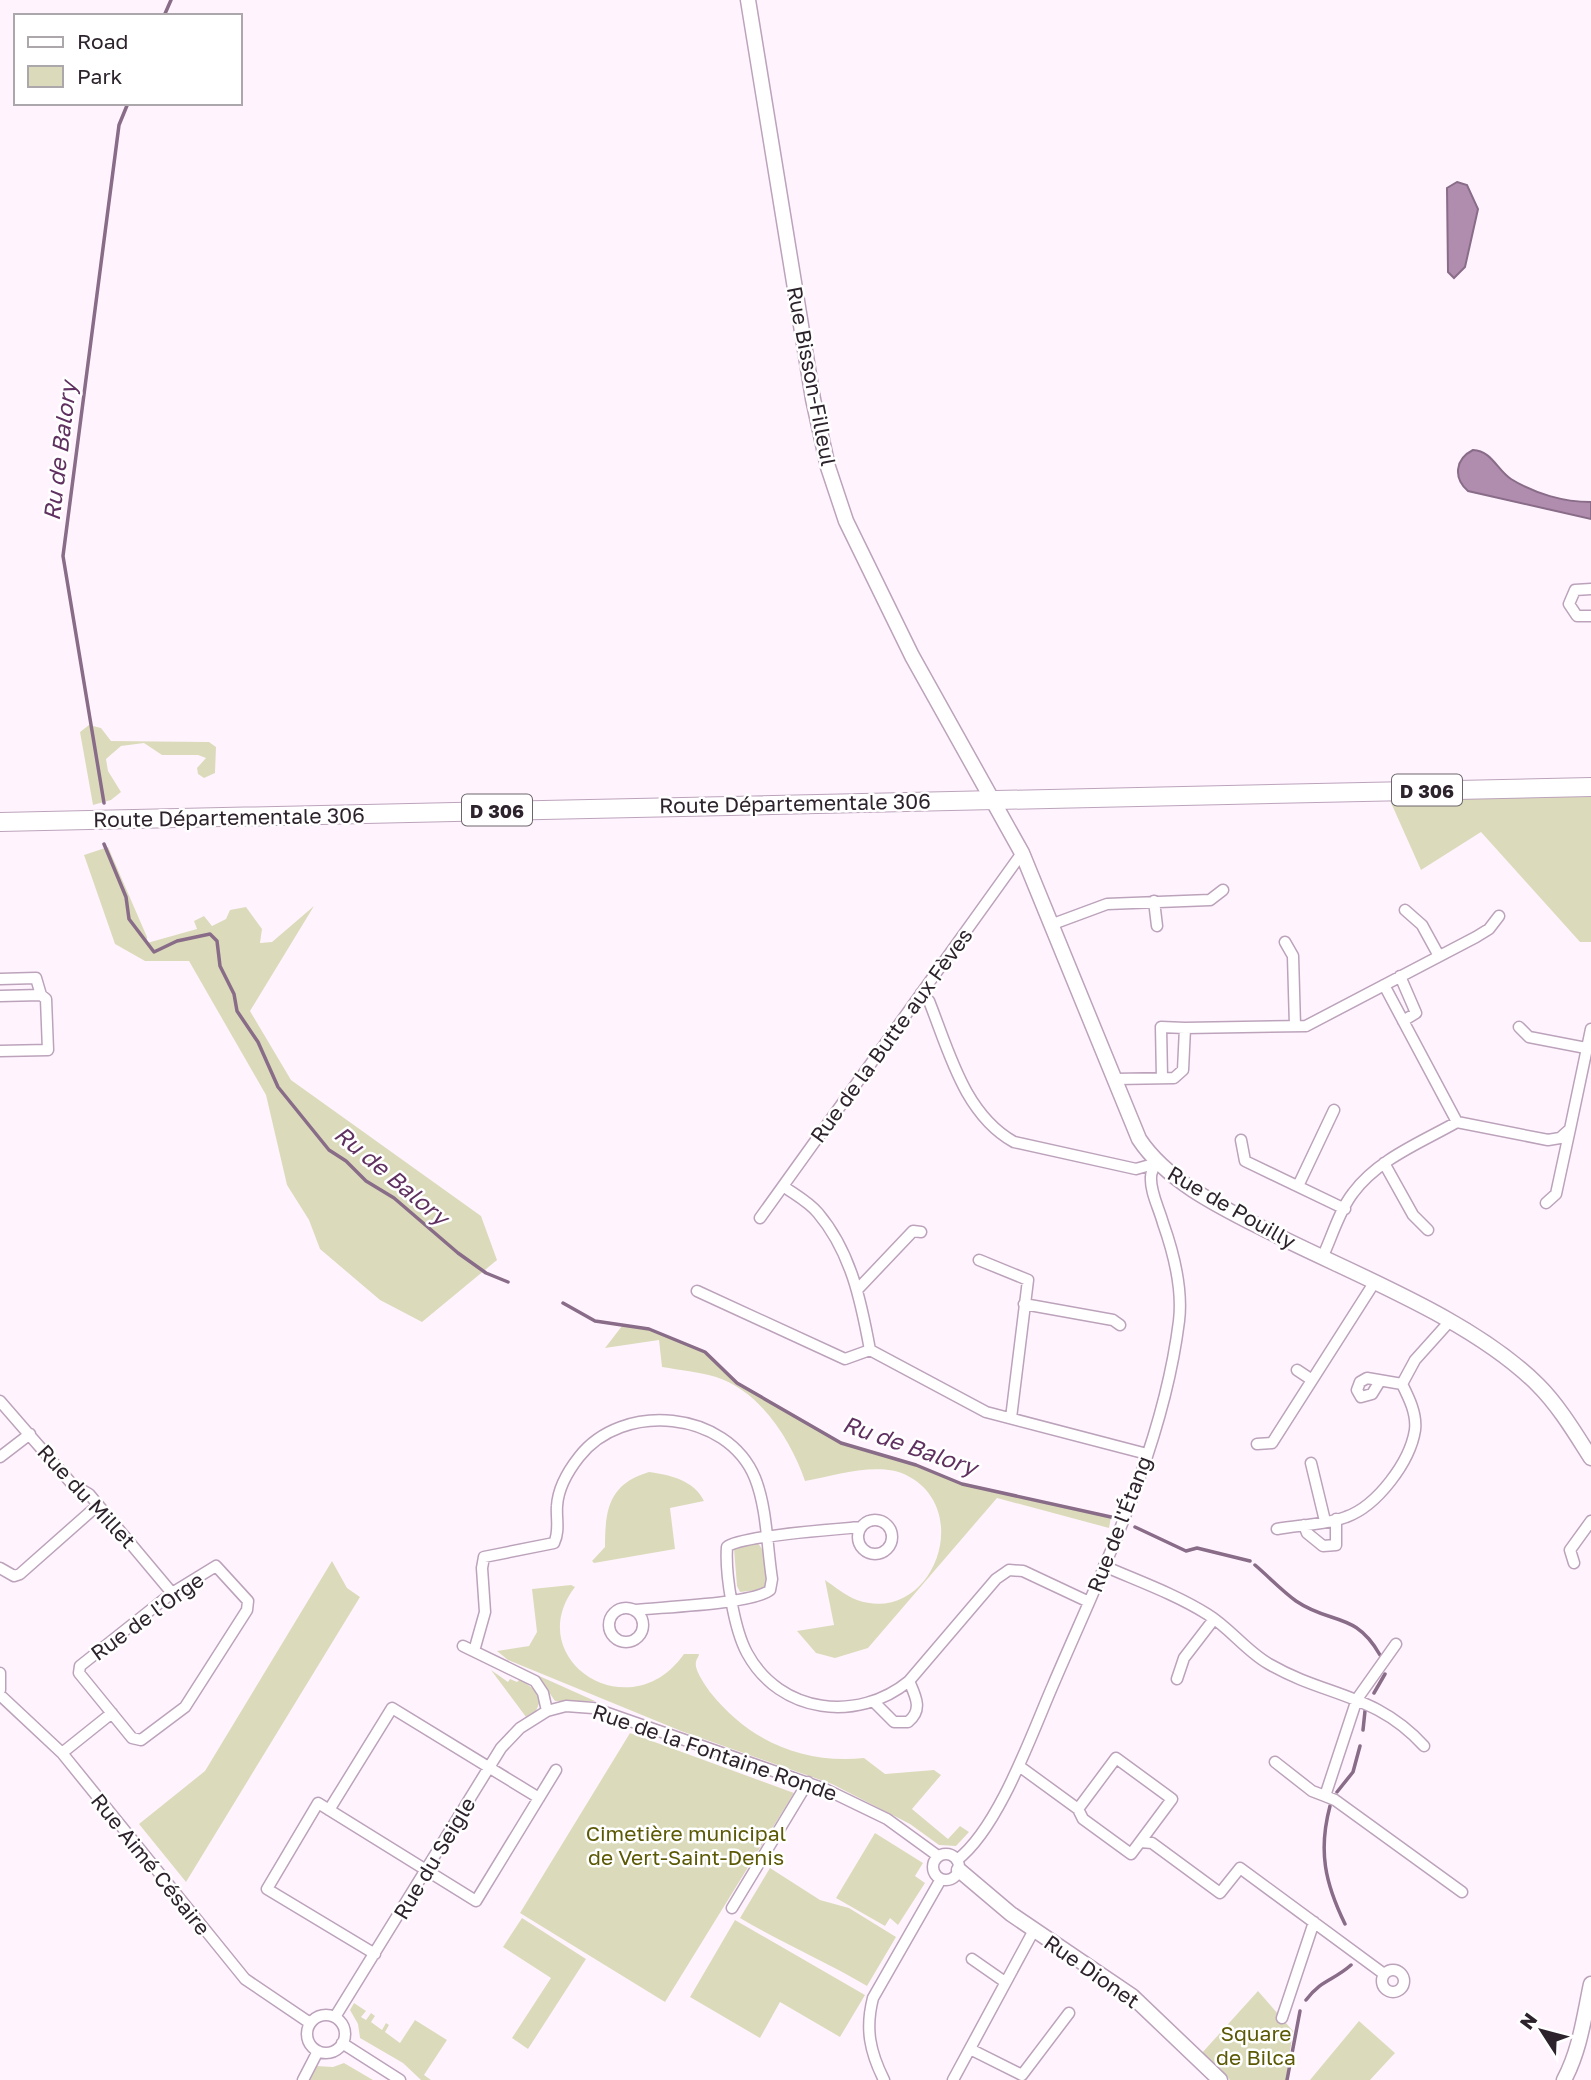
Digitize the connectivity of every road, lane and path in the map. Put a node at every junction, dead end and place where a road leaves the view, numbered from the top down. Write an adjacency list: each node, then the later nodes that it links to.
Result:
1 (748, 0): 5 (street, Rue Bisson-Filleul)
2 (1591, 589): 3 (street)
3 (1591, 617)
4 (1591, 787): 5 (main road, Route Départementale 306 / D 306)
5 (994, 800): 6 (main road, Route Départementale 306 / D 306); 7 (street, Rue de Pouilly)
6 (0, 822)
7 (1023, 853): 12 (street, Rue de Pouilly); 19 (street, Rue de la Butte aux Fèves)
8 (1223, 890): 9 (street)
9 (1154, 901): 12 (street); 13 (street)
10 (1405, 910): 15 (street)
11 (1499, 916): 15 (street)
12 (1053, 924): 30 (street, Rue de Pouilly)
13 (1157, 926)
14 (1285, 942): 23 (street)
15 (1439, 956): 16 (street)
16 (1400, 976): 18 (street); 22 (street)
17 (0, 979): 20 (street)
18 (1384, 985): 22 (street); 23 (street)
19 (921, 993): 35 (street); 37 (street, Rue de la Butte aux Fèves)
20 (41, 995): 21 (street); 28 (street)
21 (0, 996)
22 (1403, 1021): 32 (street)
23 (1295, 1026): 24 (street)
24 (1185, 1027): 29 (street); 29 (street)
25 (1519, 1027): 27 (street)
26 (1591, 1029): 27 (street)
27 (1586, 1048): 33 (street)
28 (0, 1051)
29 (1162, 1078): 30 (street)
30 (1115, 1079): 35 (street, Rue de Pouilly)
31 (1334, 1110): 38 (street)
32 (1457, 1122): 33 (street); 36 (street)
33 (1570, 1129): 39 (street)
34 (1241, 1140): 38 (street)
35 (1157, 1163): 44 (street, Rue de Pouilly); 61 (street, Rue de l'Étang)
36 (1384, 1163): 40 (street); 42 (street)
37 (783, 1186): 41 (street, Rue de la Butte aux Fèves); 47 (street)
38 (1298, 1186): 40 (street)
39 (1546, 1203)
40 (1345, 1209): 44 (street)
41 (760, 1218)
42 (1428, 1230)
43 (921, 1232): 47 (street)
44 (1322, 1258): 46 (street, Rue de Pouilly)
45 (979, 1261): 49 (street)
46 (1374, 1283): 50 (street, Rue de Pouilly); 54 (street)
47 (857, 1290): 52 (street)
48 (696, 1291): 52 (street)
49 (1024, 1304): 51 (street); 58 (street)
50 (1450, 1321): 56 (street); 63 (street, Rue de Pouilly)
51 (1120, 1325)
52 (870, 1350): 58 (street)
53 (1297, 1370): 54 (street)
54 (1312, 1380): 60 (street)
55 (1380, 1381): 56 (street)
56 (1402, 1384): 66 (street)
57 (0, 1401): 59 (street, Rue du Millet)
58 (1011, 1418): 61 (street)
59 (30, 1434): 62 (street); 65 (street, Rue du Millet)
60 (1257, 1444)
61 (1147, 1454): 73 (street, Rue de l'Étang)
62 (0, 1457)
63 (1591, 1458)
64 (1311, 1462): 66 (street)
65 (98, 1505): 74 (street); 75 (street, Rue du Millet)
66 (1331, 1520): 68 (street); 68 (street)
67 (1591, 1521): 72 (street)
68 (1304, 1525): 70 (street)
69 (861, 1527): 71 (street)
70 (1277, 1529)
71 (766, 1538): 76 (street); 76 (street); 87 (street)
72 (1574, 1563)
73 (1104, 1566): 77 (street, Rue de l'Étang); 79 (street)
74 (0, 1569)
75 (172, 1592): 88 (street, Rue de l'Orge); 88 (street, Rue de l'Orge)
76 (733, 1601): 78 (street); 86 (street)
77 (1089, 1602): 83 (street); 92 (street, Rue de l'Étang)
78 (635, 1610)
79 (1214, 1619): 82 (street); 85 (street)
80 (1396, 1644): 85 (street)
81 (0, 1672): 84 (street)
82 (1177, 1679)
83 (909, 1681): 86 (street); 86 (street)
84 (0, 1693): 90 (street, Rue Aimé Césaire)
85 (1357, 1699): 89 (street); 96 (street)
86 (874, 1702)
87 (547, 1711): 93 (street, Rue du Seigle); 95 (street, Rue de la Fontaine Ronde)
88 (112, 1713): 90 (street)
89 (1424, 1746)
90 (62, 1753): 117 (street, Rue Aimé Césaire)
91 (1275, 1762): 96 (street)
92 (1018, 1766): 98 (street); 102 (street, Rue de l'Étang)
93 (490, 1767): 97 (street); 99 (street); 103 (street, Rue du Seigle)
94 (556, 1770): 97 (street)
95 (808, 1782): 101 (street, Rue de la Fontaine Ronde); 106 (street)
96 (1325, 1796): 105 (street)
97 (539, 1798): 103 (street)
98 (1078, 1809): 100 (street); 100 (street)
99 (330, 1810): 103 (street); 109 (street)
100 (1140, 1842): 107 (street)
101 (937, 1856): 102 (street); 104 (street)
102 (958, 1865): 104 (street); 108 (street, Rue Dionet)
103 (426, 1871): 109 (street, Rue du Seigle)
104 (942, 1879): 125 (street)
105 (1462, 1892)
106 (732, 1908)
107 (1314, 1922): 111 (street); 116 (street)
108 (1034, 1930): 112 (street); 127 (street, Rue Dionet)
109 (375, 1954): 115 (street, Rue du Seigle)
110 (972, 1959): 112 (street)
111 (1384, 1974)
112 (1005, 1982): 120 (street)
113 (1591, 1984): 118 (street)
114 (1069, 2012): 122 (street)
115 (335, 2017): 117 (street); 119 (street)
116 (1282, 2018)
117 (310, 2023): 121 (street)
118 (1586, 2032): 128 (street)
119 (342, 2043): 121 (street); 124 (street)
120 (970, 2049): 122 (street); 126 (street)
121 (318, 2051): 123 (street)
122 (1021, 2078)
123 (303, 2080)
124 (400, 2080)
125 (884, 2080)
126 (953, 2080)
127 (1220, 2080)
128 (1564, 2080)

